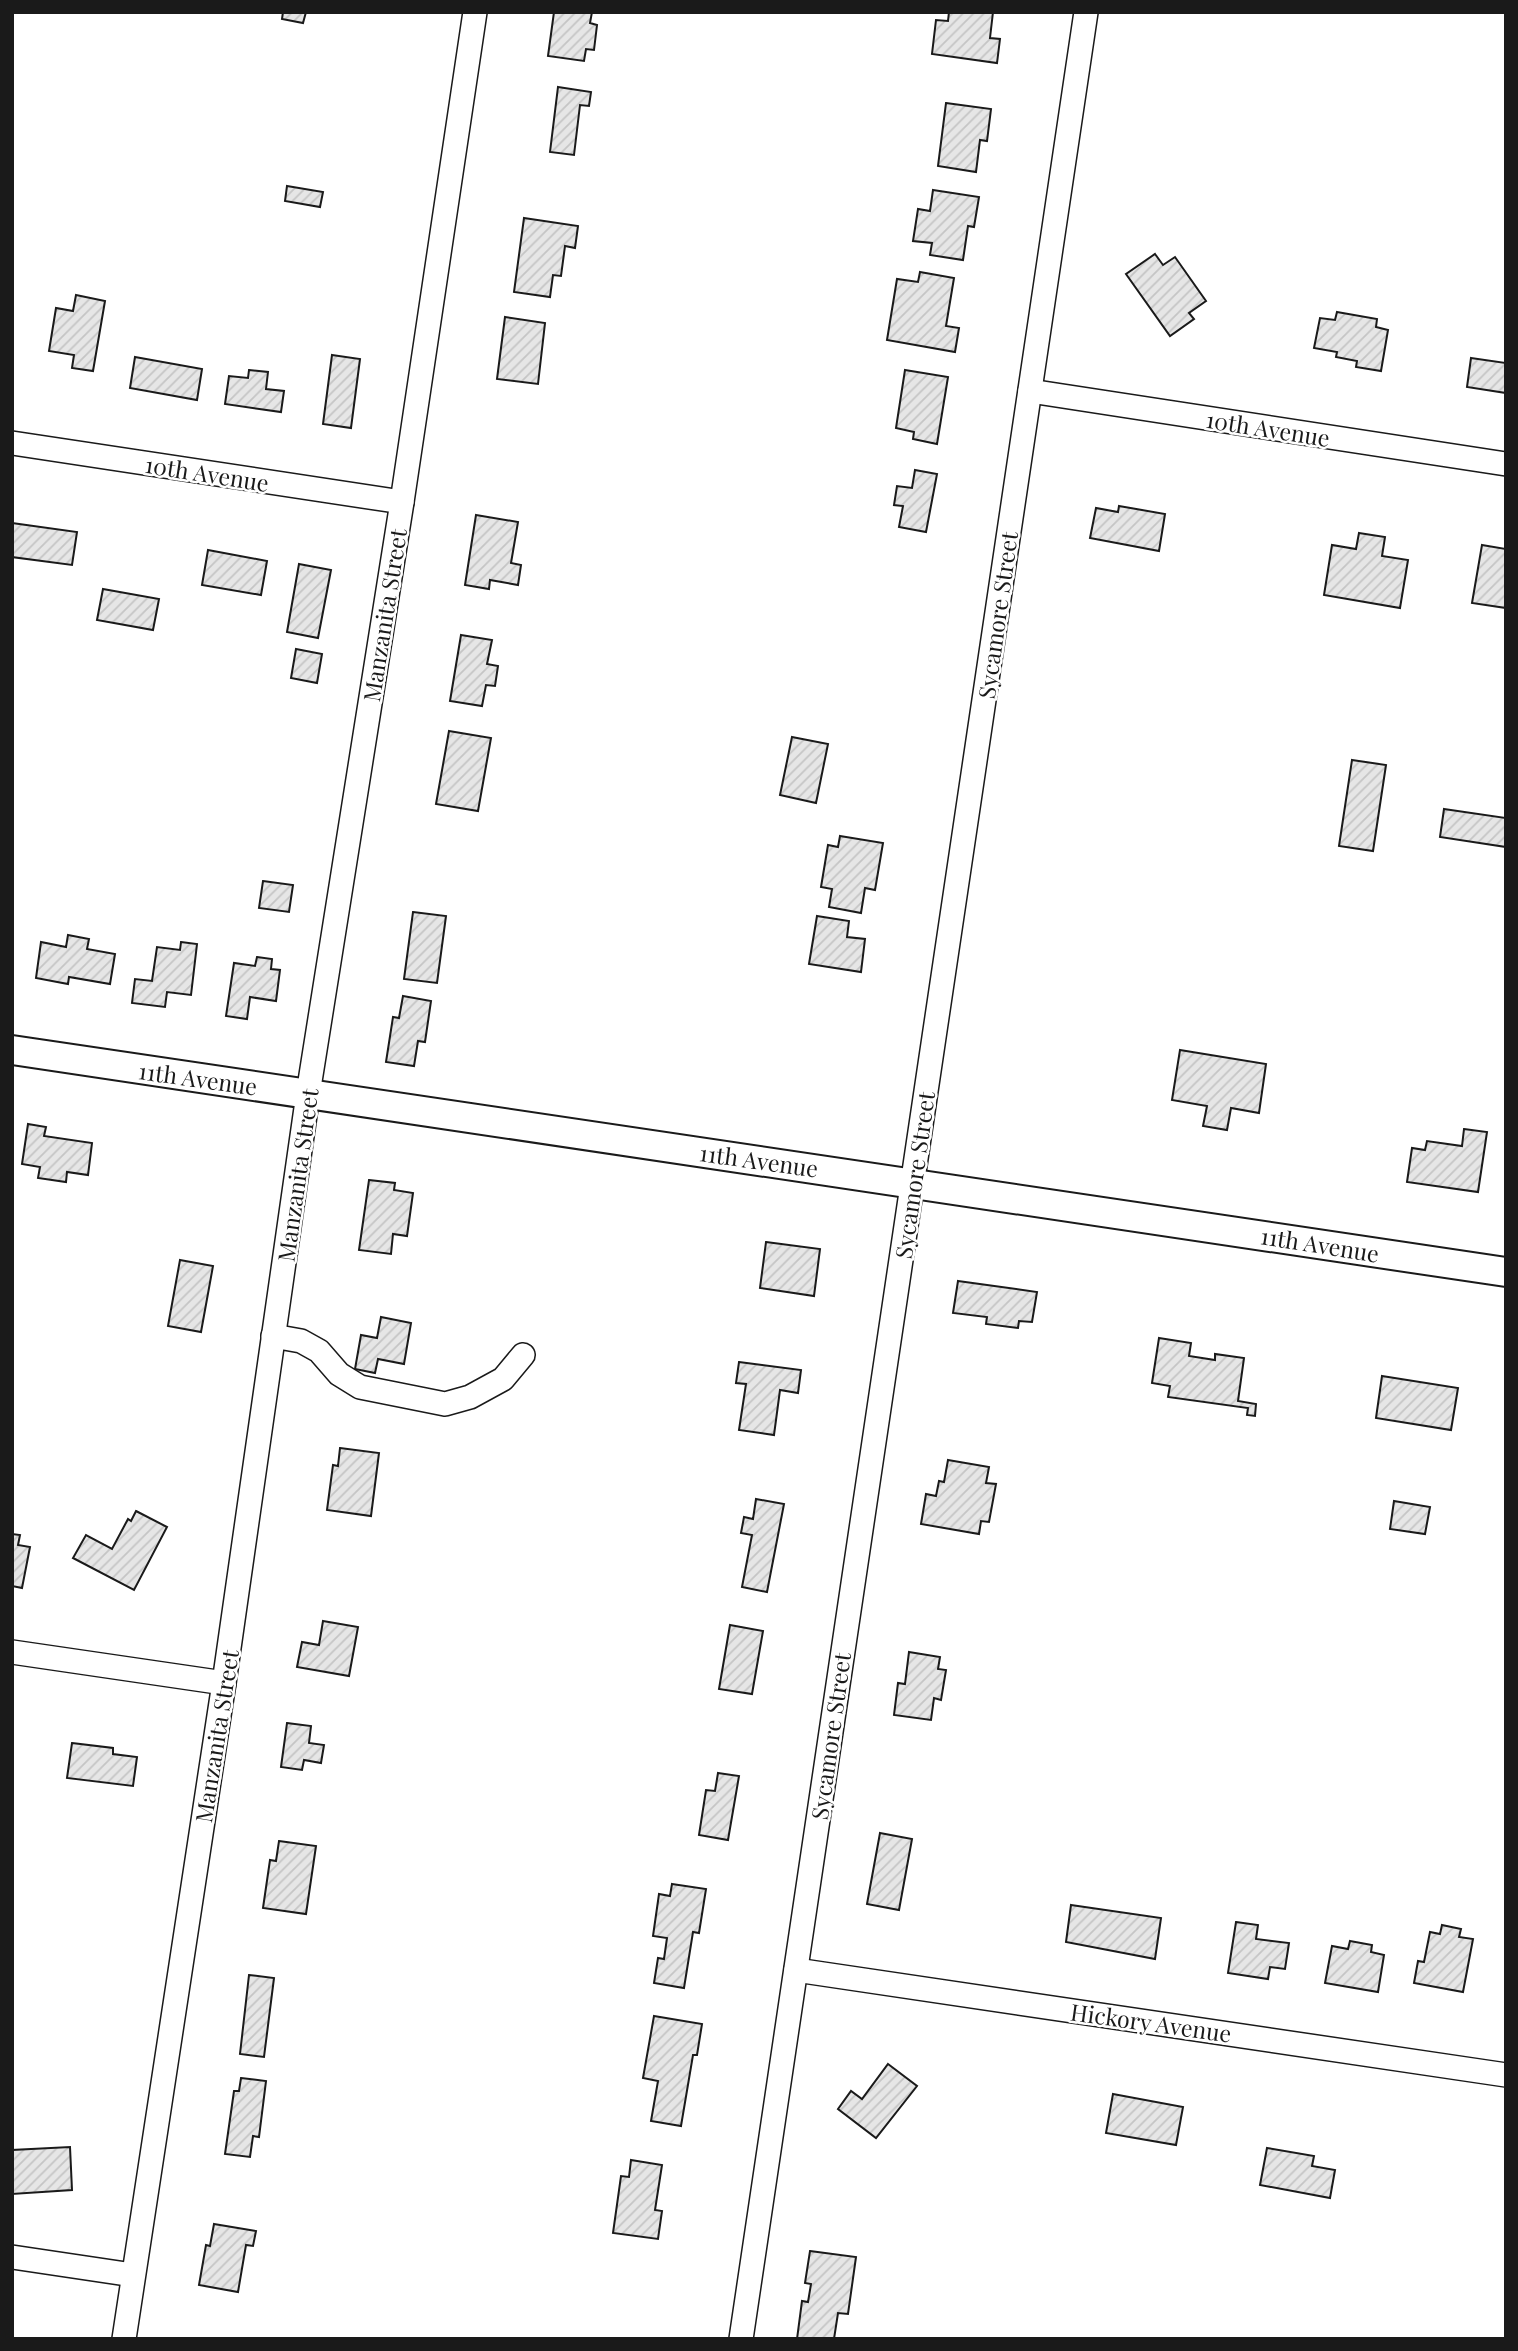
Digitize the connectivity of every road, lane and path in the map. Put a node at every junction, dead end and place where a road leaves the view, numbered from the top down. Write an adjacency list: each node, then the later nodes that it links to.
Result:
1 (475, 12): 6 (street, Manzanita Street)
2 (1086, 12): 3 (street, Sycamore Street)
3 (1030, 391): 5 (street, 10th Avenue); 9 (street, Sycamore Street)
4 (12, 443): 6 (street, 10th Avenue)
5 (1506, 464)
6 (402, 502): 8 (street, Manzanita Street)
7 (12, 1050): 8 (main road, 11th Avenue)
8 (308, 1094): 9 (main road, 11th Avenue); 11 (street, Manzanita Street)
9 (912, 1182): 10 (main road, 11th Avenue); 15 (street, Sycamore Street)
10 (1506, 1272)
11 (274, 1336): 12 (street); 14 (street, Manzanita Street)
12 (523, 1355)
13 (12, 1651): 14 (street)
14 (224, 1682): 18 (street, Manzanita Street)
15 (796, 1970): 16 (street, Hickory Avenue); 20 (street, Sycamore Street)
16 (1506, 2075)
17 (12, 2257): 18 (street)
18 (134, 2275): 19 (street, Manzanita Street)
19 (124, 2339)
20 (741, 2339)

